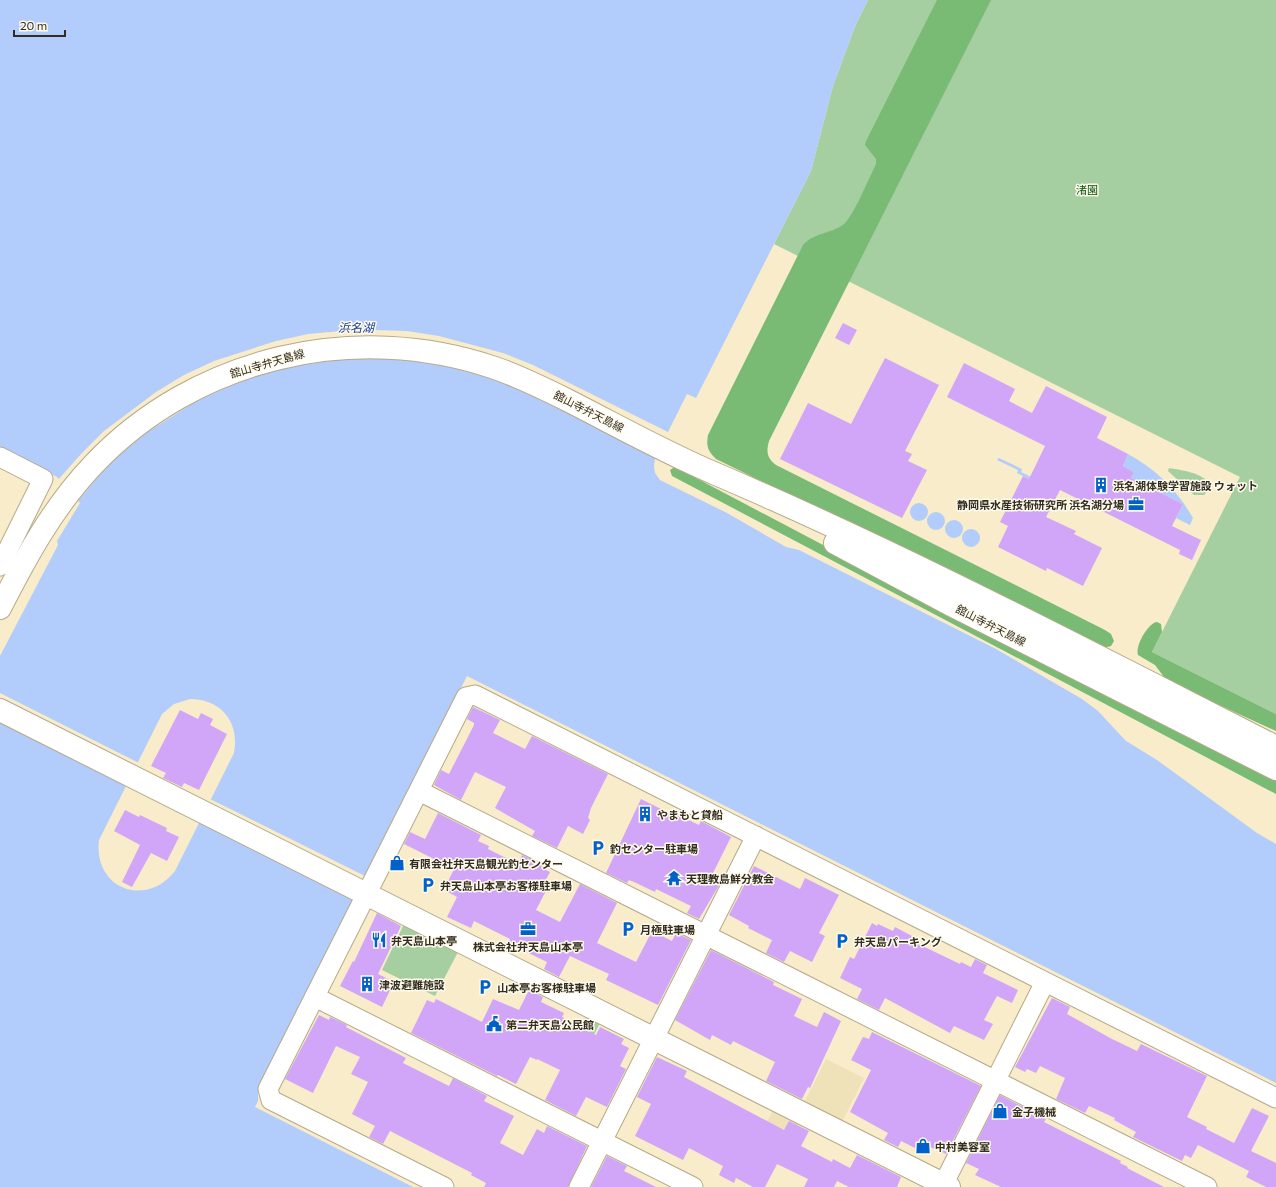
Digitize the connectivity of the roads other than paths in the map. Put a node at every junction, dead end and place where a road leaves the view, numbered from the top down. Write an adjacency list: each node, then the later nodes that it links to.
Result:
1 (0, 457): 3 (street)
2 (711, 472): 4 (main road, 舘山寺弁天島線); 6 (main road, 舘山寺弁天島線); 7 (main road, 舘山寺弁天島線)
3 (0, 566)
4 (0, 608)
5 (0, 710): 10 (main road)
6 (1276, 747)
7 (1276, 769)
8 (419, 791): 9 (street); 10 (street); 11 (street)
9 (756, 836): 11 (street); 12 (street)
10 (364, 893): 13 (street); 14 (main road)
11 (706, 935): 14 (street); 15 (street)
12 (1045, 982): 15 (street); 16 (street)
13 (314, 997): 17 (street); 19 (street)
14 (654, 1038): 17 (street); 18 (main road)
15 (995, 1080): 18 (street); 22 (street)
16 (1276, 1098)
17 (602, 1141): 20 (street); 21 (street)
18 (945, 1186)
19 (444, 1187)
20 (579, 1187)
21 (693, 1187)
22 (1207, 1187)

